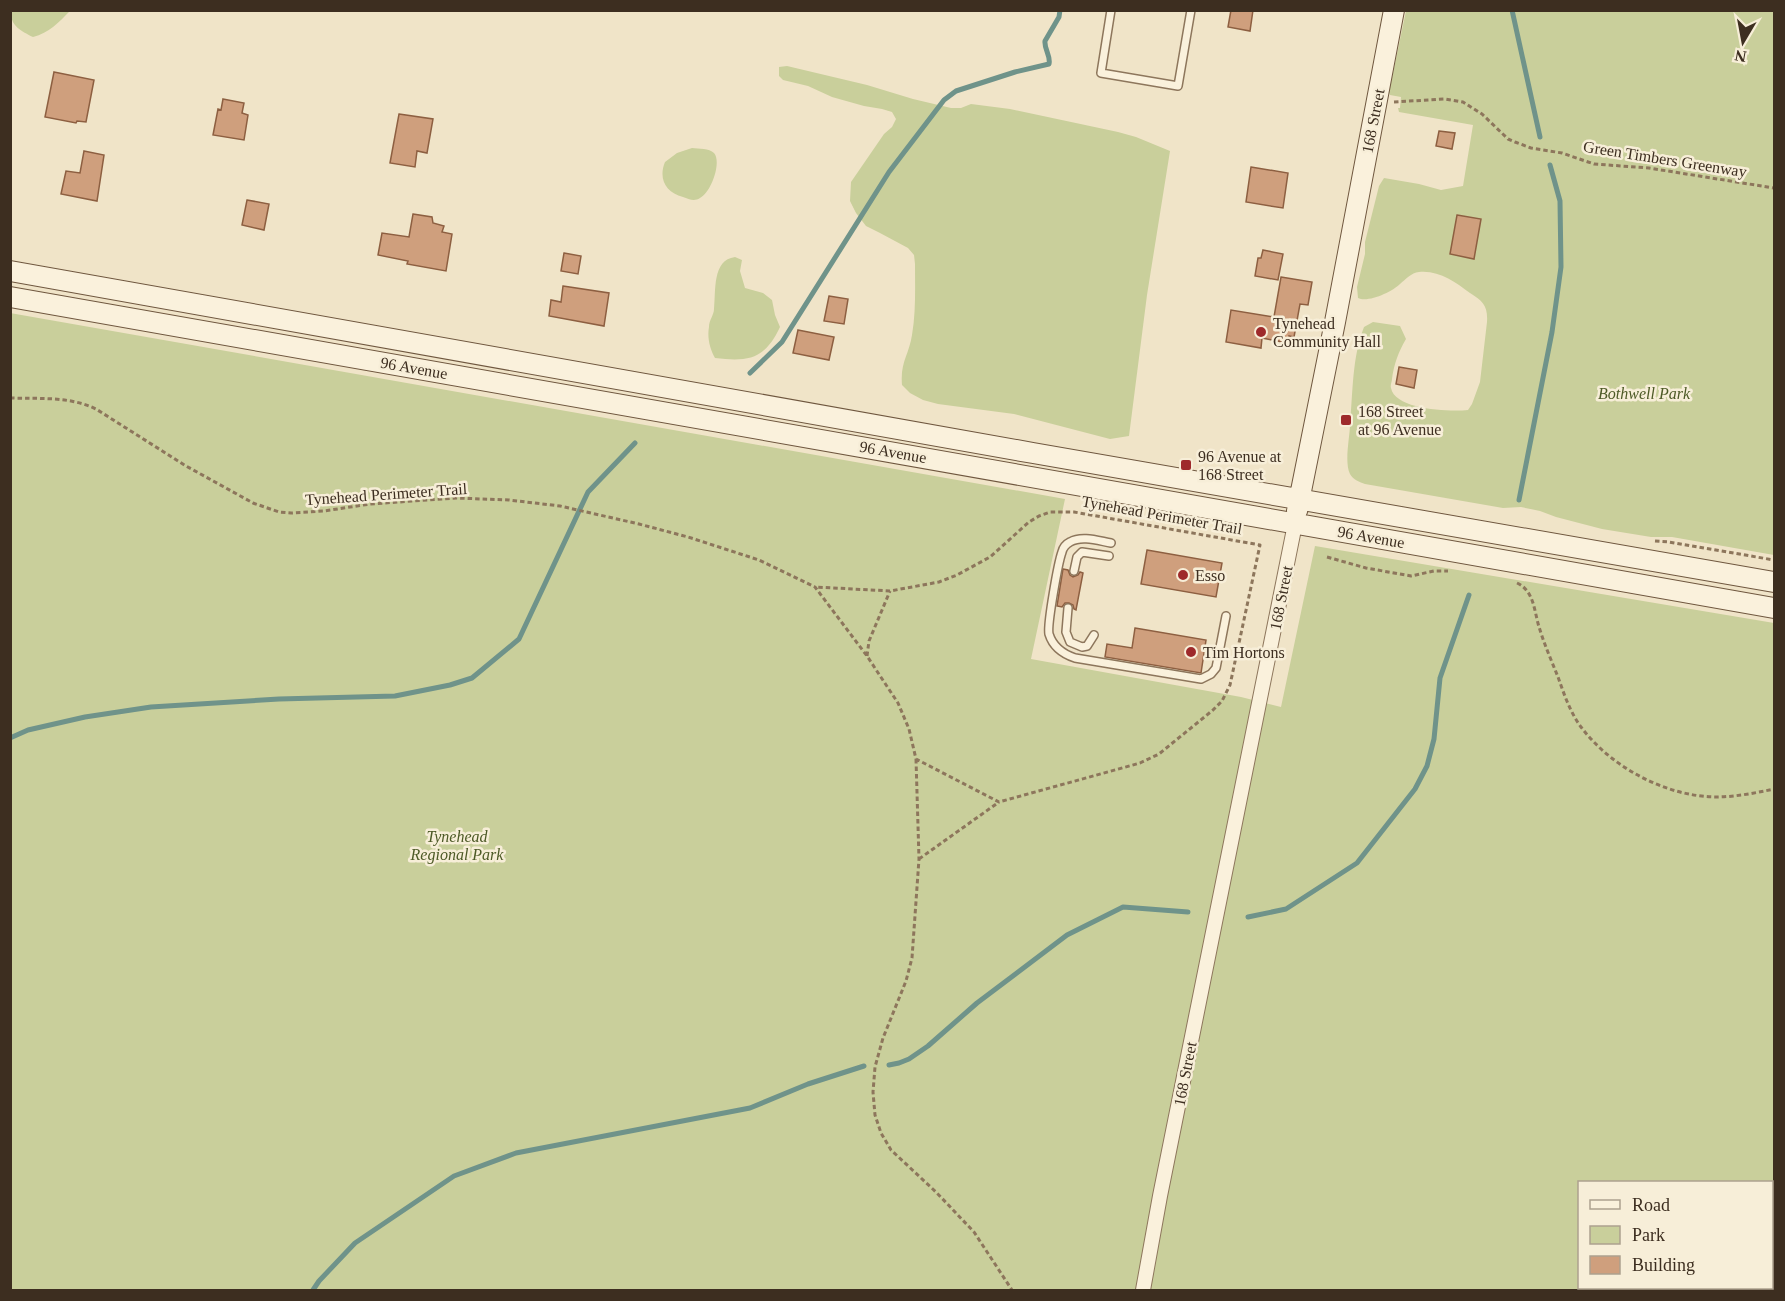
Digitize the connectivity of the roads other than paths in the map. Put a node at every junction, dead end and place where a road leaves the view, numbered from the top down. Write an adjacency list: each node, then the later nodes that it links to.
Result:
1 (1111, 10): 2 (lane)
2 (1191, 10)
3 (1394, 10): 6 (main road, 168 Street)
4 (10, 271): 6 (main road, 96 Avenue)
5 (10, 297): 7 (main road, 96 Avenue)
6 (1299, 498): 7 (main road, 168 Street); 11 (main road, 96 Avenue)
7 (1295, 524): 13 (main road, 96 Avenue); 16 (street, 168 Street)
8 (1111, 543): 14 (lane)
9 (1109, 555): 10 (lane)
10 (1074, 571)
11 (1774, 582)
12 (1068, 608): 15 (lane)
13 (1774, 608)
14 (1226, 616)
15 (1094, 635)
16 (1143, 1290)

